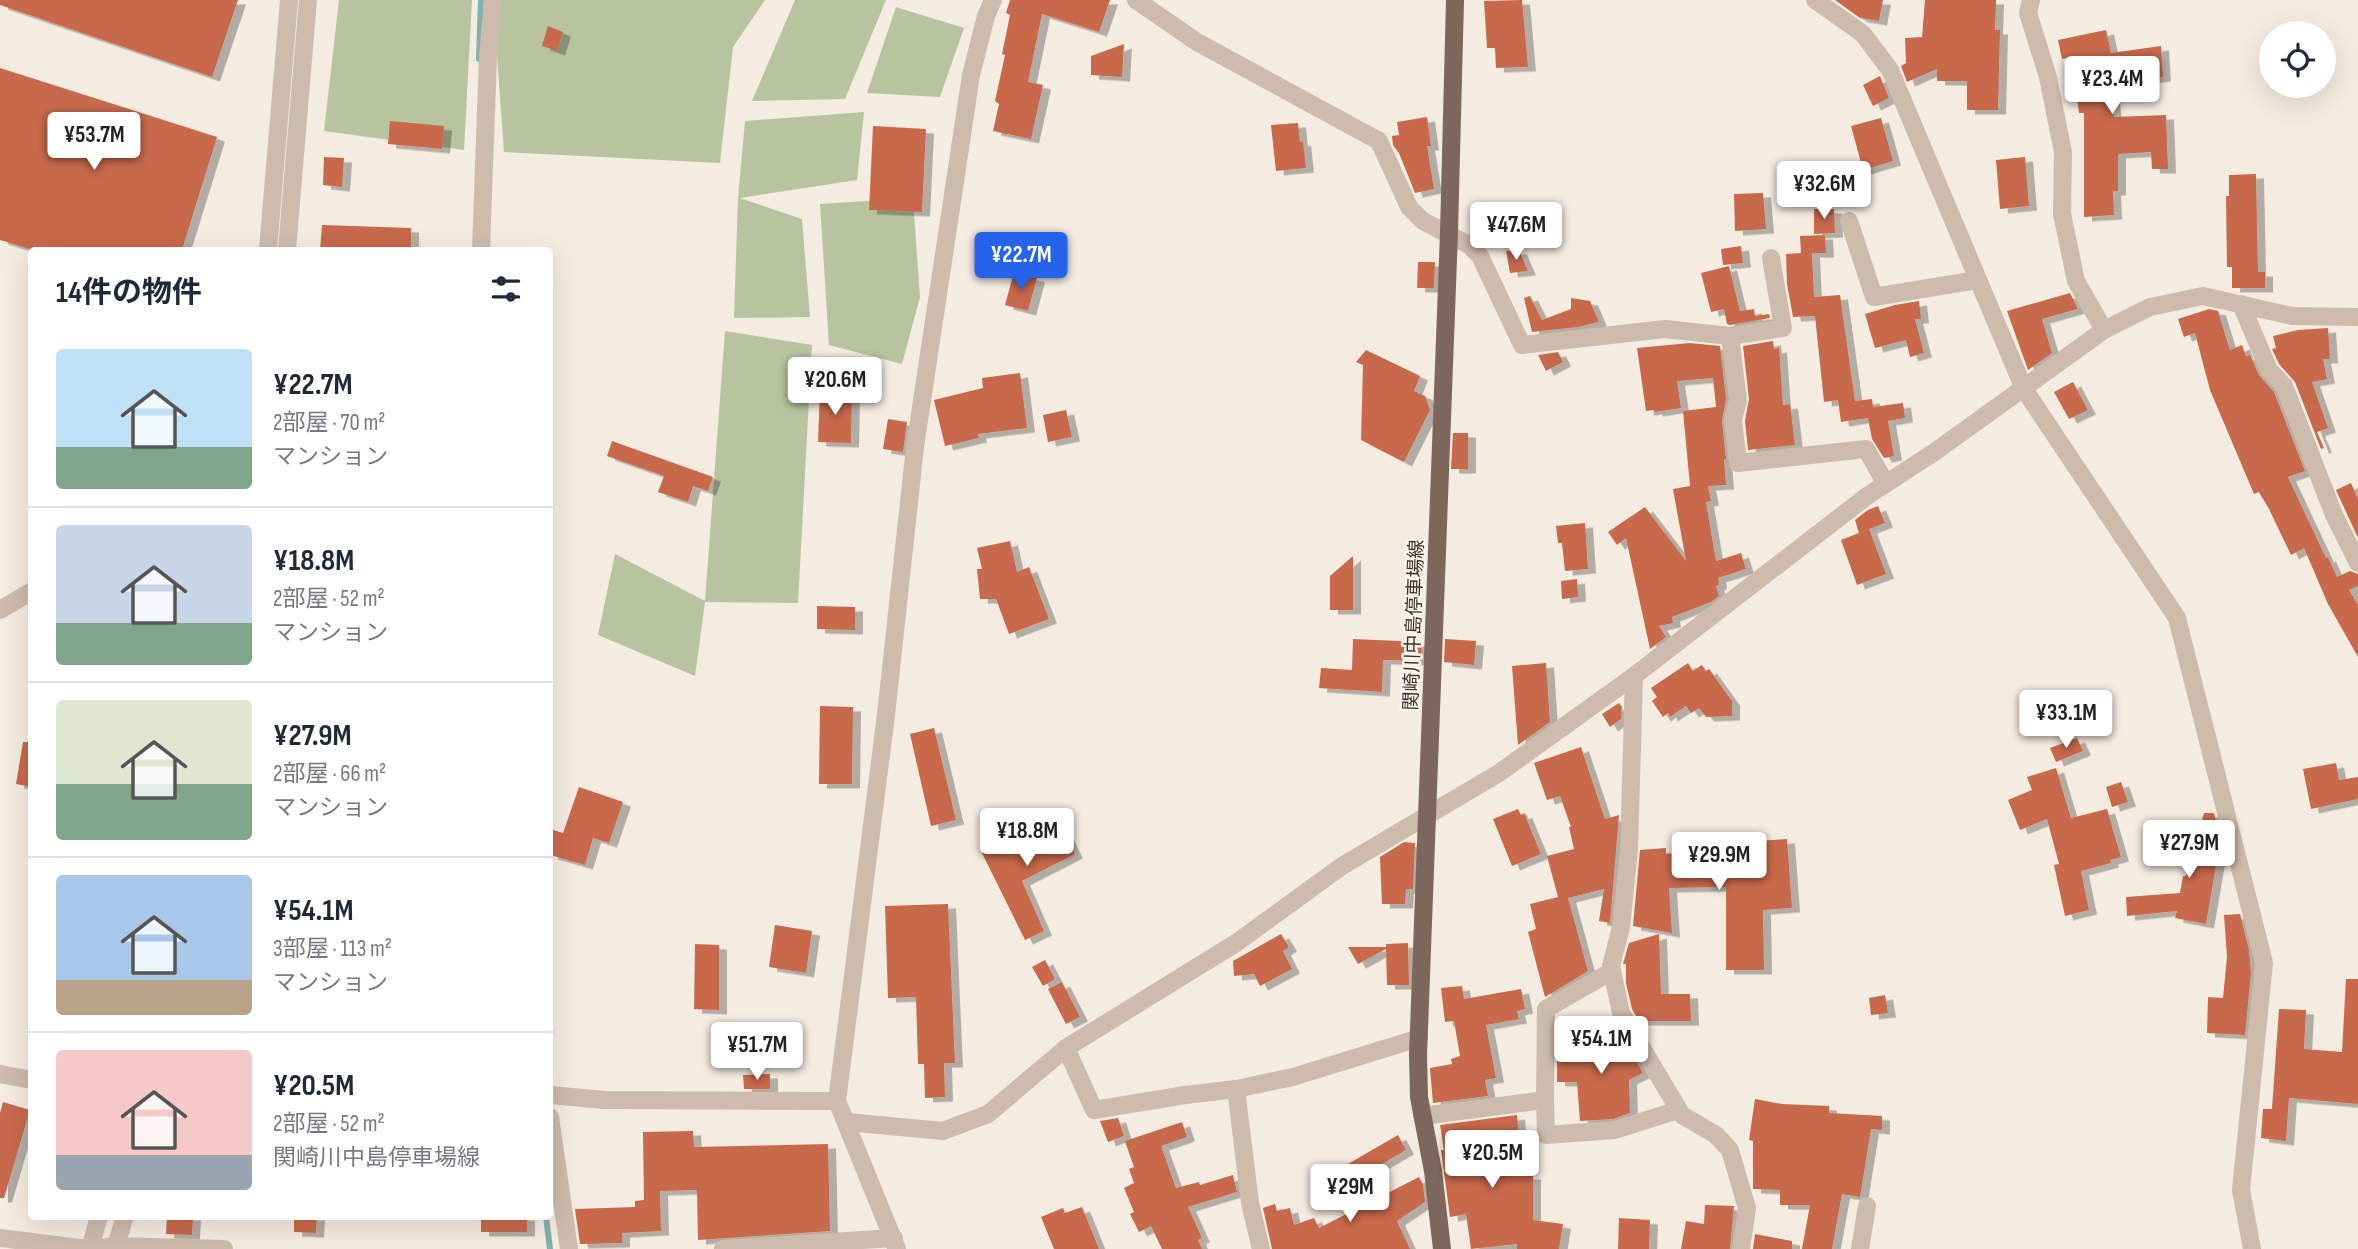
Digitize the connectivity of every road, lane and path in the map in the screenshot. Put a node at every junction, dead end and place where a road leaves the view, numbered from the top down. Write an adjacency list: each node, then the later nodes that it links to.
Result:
1 (289, 0): 11 (street)
2 (308, 0): 12 (street)
3 (493, 0): 13 (street)
4 (993, 0): 35 (street)
5 (1136, 0): 10 (street)
6 (1455, 0): 10 (main road, 関崎川中島停車場線)
7 (1815, 0): 15 (street)
8 (2031, 0): 18 (street)
9 (1849, 221): 15 (street)
10 (1449, 233): 19 (street); 26 (main road, 関崎川中島停車場線)
11 (268, 247)
12 (287, 247)
13 (481, 247)
14 (1771, 258): 19 (street)
15 (1977, 280): 20 (street)
16 (2241, 304): 17 (street); 18 (street); 22 (street)
17 (2358, 317)
18 (2104, 330): 20 (street)
19 (1730, 335): 21 (street)
20 (2024, 389): 21 (street); 54 (street)
21 (1886, 484): 25 (street)
22 (2358, 563)
23 (28, 593): 24 (street)
24 (0, 610)
25 (1634, 676): 26 (street); 27 (street)
26 (1427, 818): 28 (main road, 関崎川中島停車場線); 29 (street)
27 (1612, 971): 34 (street); 36 (street)
28 (1419, 1038): 32 (street); 37 (main road, 関崎川中島停車場線)
29 (1066, 1048): 32 (street); 38 (street)
30 (0, 1074): 31 (street)
31 (28, 1079)
32 (1236, 1089): 50 (street)
33 (553, 1095): 35 (street)
34 (1545, 1100): 36 (street); 37 (street)
35 (837, 1101): 38 (street)
36 (1678, 1110): 52 (street)
37 (1422, 1116): 51 (main road, 関崎川中島停車場線)
38 (847, 1122): 44 (street)
39 (553, 1138): 48 (street)
40 (1867, 1206): 53 (street)
41 (98, 1220): 46 (street)
42 (124, 1220): 45 (street)
43 (0, 1238): 46 (street)
44 (895, 1244): 49 (street)
45 (116, 1247): 46 (street); 47 (street)
46 (90, 1249)
47 (224, 1249)
48 (569, 1249)
49 (723, 1249)
50 (1261, 1249)
51 (1442, 1249)
52 (1741, 1249)
53 (1860, 1249)
54 (2252, 1249)

